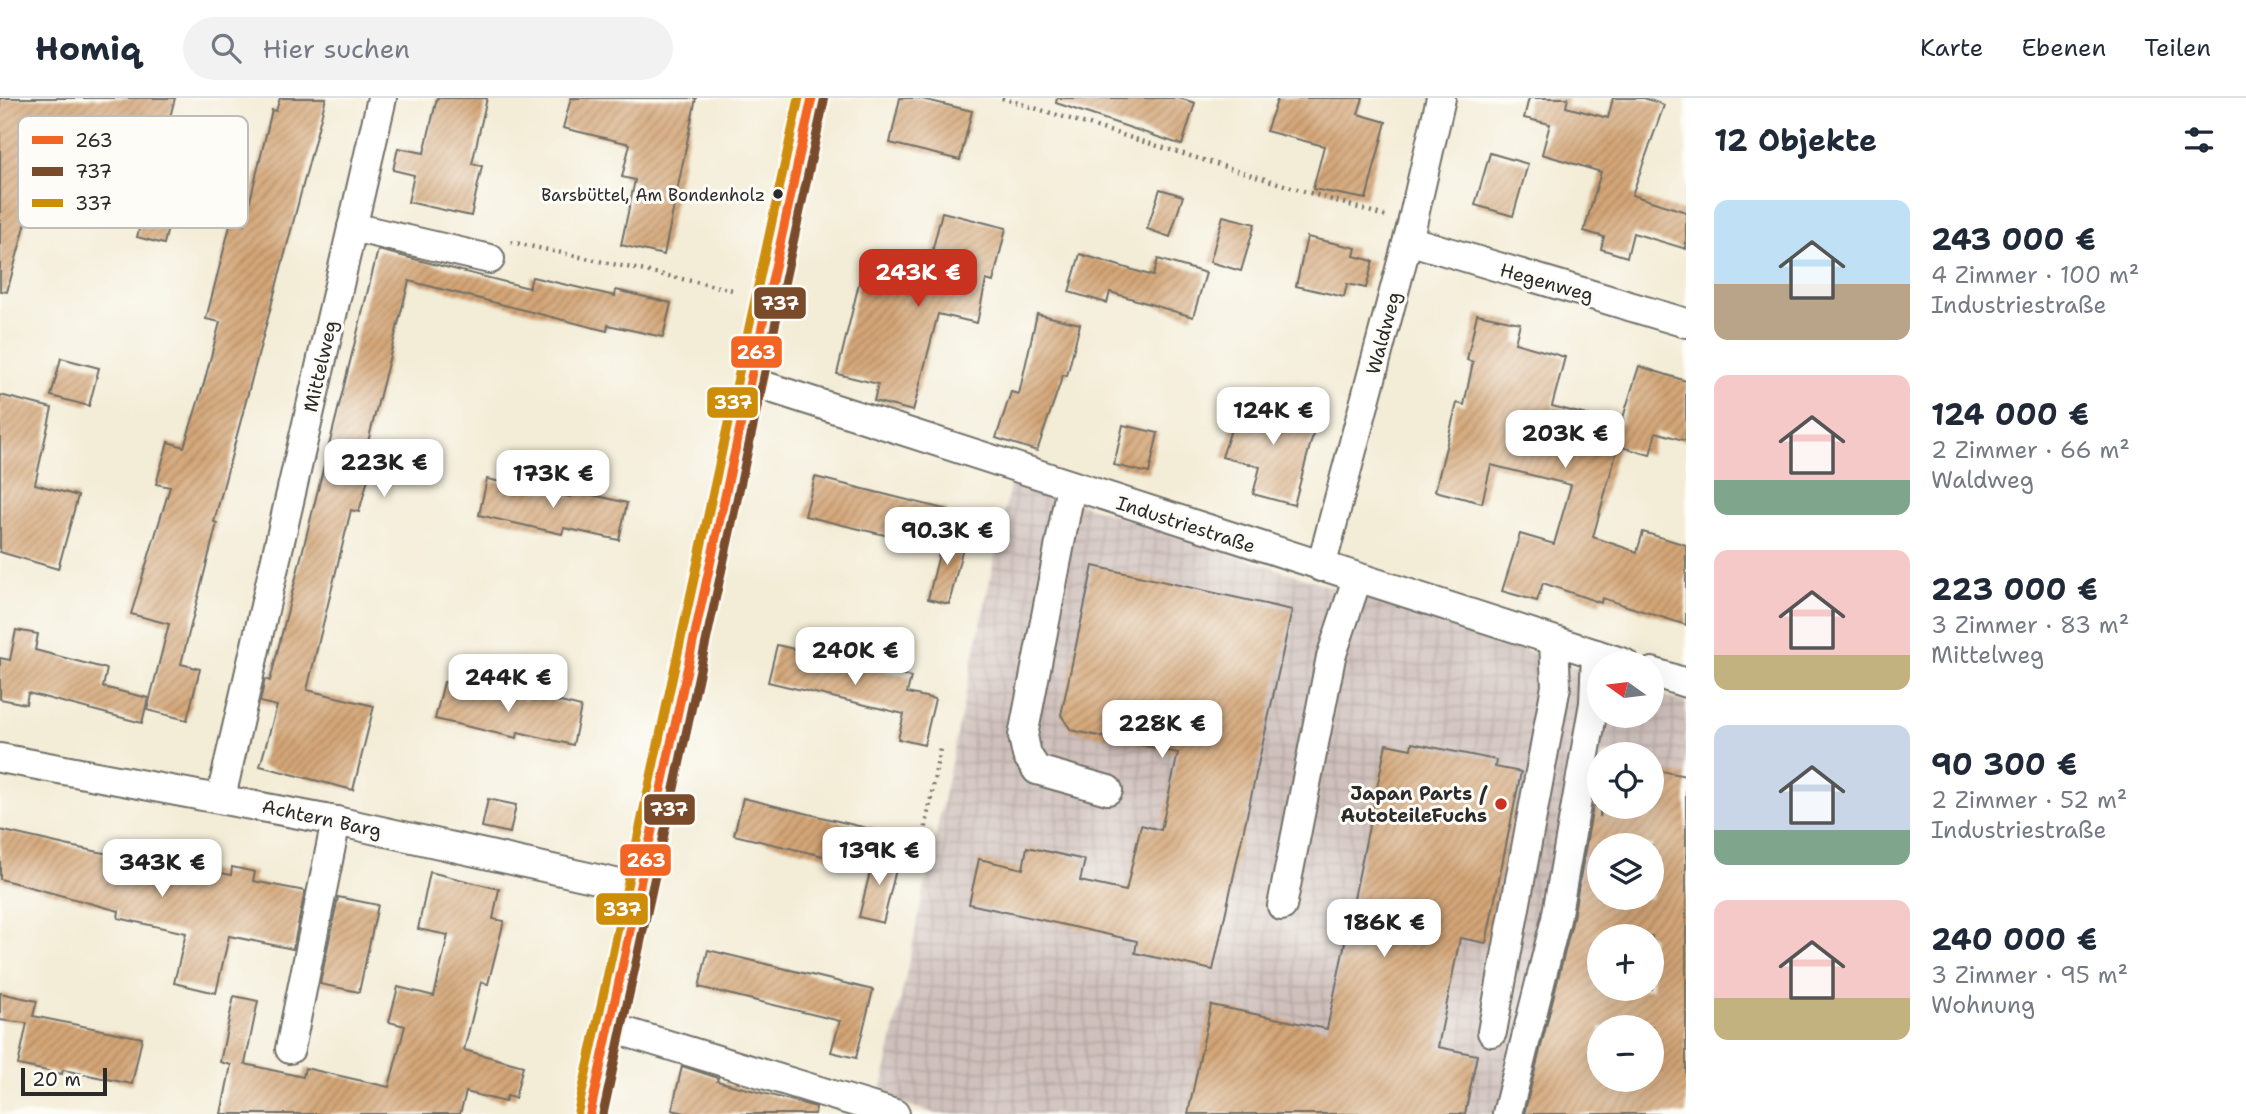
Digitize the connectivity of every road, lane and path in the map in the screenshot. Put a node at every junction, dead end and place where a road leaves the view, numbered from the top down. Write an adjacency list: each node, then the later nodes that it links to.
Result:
1 (382, 98): 5 (street, Mittelweg)
2 (812, 98): 10 (street)
3 (1002, 98): 6 (path)
4 (1441, 98): 6 (street, Waldweg)
5 (352, 227): 7 (street); 22 (street, Mittelweg)
6 (1410, 232): 9 (street, Hegenweg); 12 (street, Waldweg)
7 (497, 250): 8 (path)
8 (733, 290)
9 (1686, 323)
10 (749, 381): 11 (street, Industriestraße); 25 (street)
11 (1071, 486): 12 (street, Industriestraße); 21 (street)
12 (1321, 567): 13 (street, Industriestraße)
13 (1357, 579): 14 (street, Industriestraße); 26 (street)
14 (1554, 641): 15 (street, Industriestraße); 28 (street)
15 (1587, 651)
16 (1664, 676): 17 (street)
17 (1686, 683)
18 (1590, 728): 32 (street)
19 (940, 748): 24 (path)
20 (0, 758): 22 (street, Achtern Barg)
21 (1108, 790)
22 (221, 797): 23 (street, Achtern Barg)
23 (336, 821): 25 (street, Achtern Barg); 29 (street)
24 (922, 848)
25 (642, 889): 27 (street)
26 (1282, 905)
27 (609, 1027): 30 (street); 31 (street)
28 (1492, 1032)
29 (290, 1049)
30 (590, 1114)
31 (895, 1114)
32 (1507, 1114)

